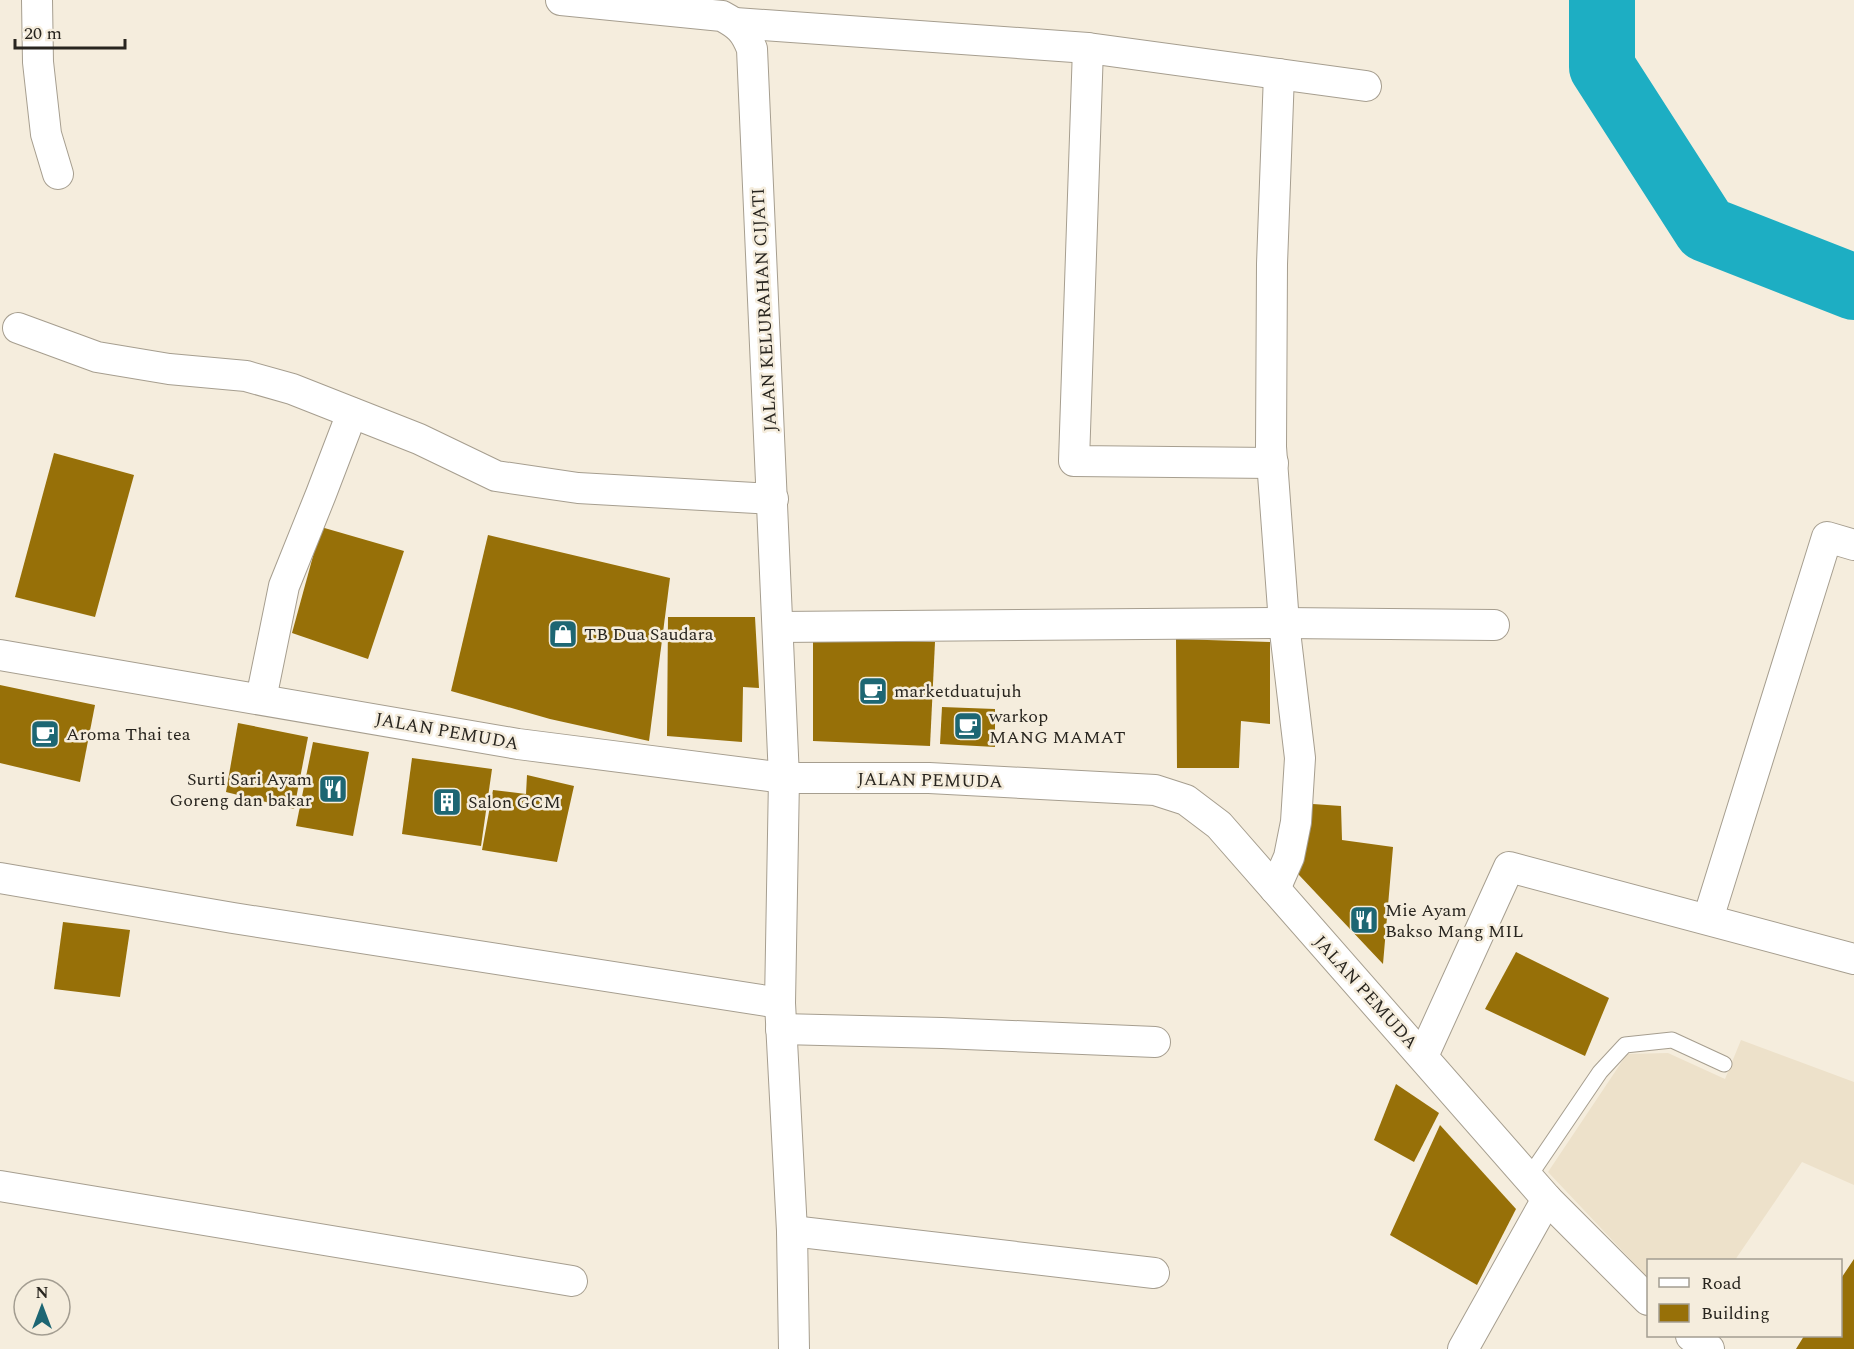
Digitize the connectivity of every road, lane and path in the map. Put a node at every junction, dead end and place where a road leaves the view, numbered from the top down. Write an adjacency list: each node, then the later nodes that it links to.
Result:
1 (37, 0): 8 (street)
2 (561, 0): 3 (street)
3 (704, 7): 4 (street)
4 (735, 23): 5 (street); 12 (street, JALAN KELURAHAN CIJATI)
5 (1088, 48): 6 (street); 11 (street)
6 (1279, 74): 7 (street); 11 (street)
7 (1366, 86)
8 (58, 174)
9 (18, 328): 10 (street)
10 (352, 413): 12 (street); 18 (street)
11 (1273, 463): 14 (street)
12 (773, 499): 16 (street, JALAN KELURAHAN CIJATI)
13 (1854, 545): 22 (street)
14 (1284, 623): 15 (street); 16 (street); 21 (street)
15 (1494, 625)
16 (778, 627): 19 (street, JALAN KELURAHAN CIJATI)
17 (0, 655): 18 (street, JALAN PEMUDA)
18 (261, 699): 19 (street, JALAN PEMUDA)
19 (784, 778): 21 (street, JALAN PEMUDA); 24 (street, JALAN KELURAHAN CIJATI)
20 (0, 878): 24 (street)
21 (1275, 889): 26 (street, JALAN PEMUDA)
22 (1708, 920): 23 (street); 26 (street)
23 (1854, 959)
24 (781, 1016): 25 (street); 30 (street, JALAN KELURAHAN CIJATI)
25 (1155, 1042)
26 (1423, 1056): 29 (street, JALAN PEMUDA)
27 (1724, 1064): 29 (lane)
28 (0, 1186): 32 (street)
29 (1538, 1188): 33 (street, JALAN PEMUDA); 36 (street)
30 (792, 1231): 31 (street); 35 (street, JALAN KELURAHAN CIJATI)
31 (1154, 1273)
32 (572, 1281)
33 (1647, 1299)
34 (1694, 1337): 37 (street)
35 (794, 1349)
36 (1463, 1349)
37 (1709, 1349)

